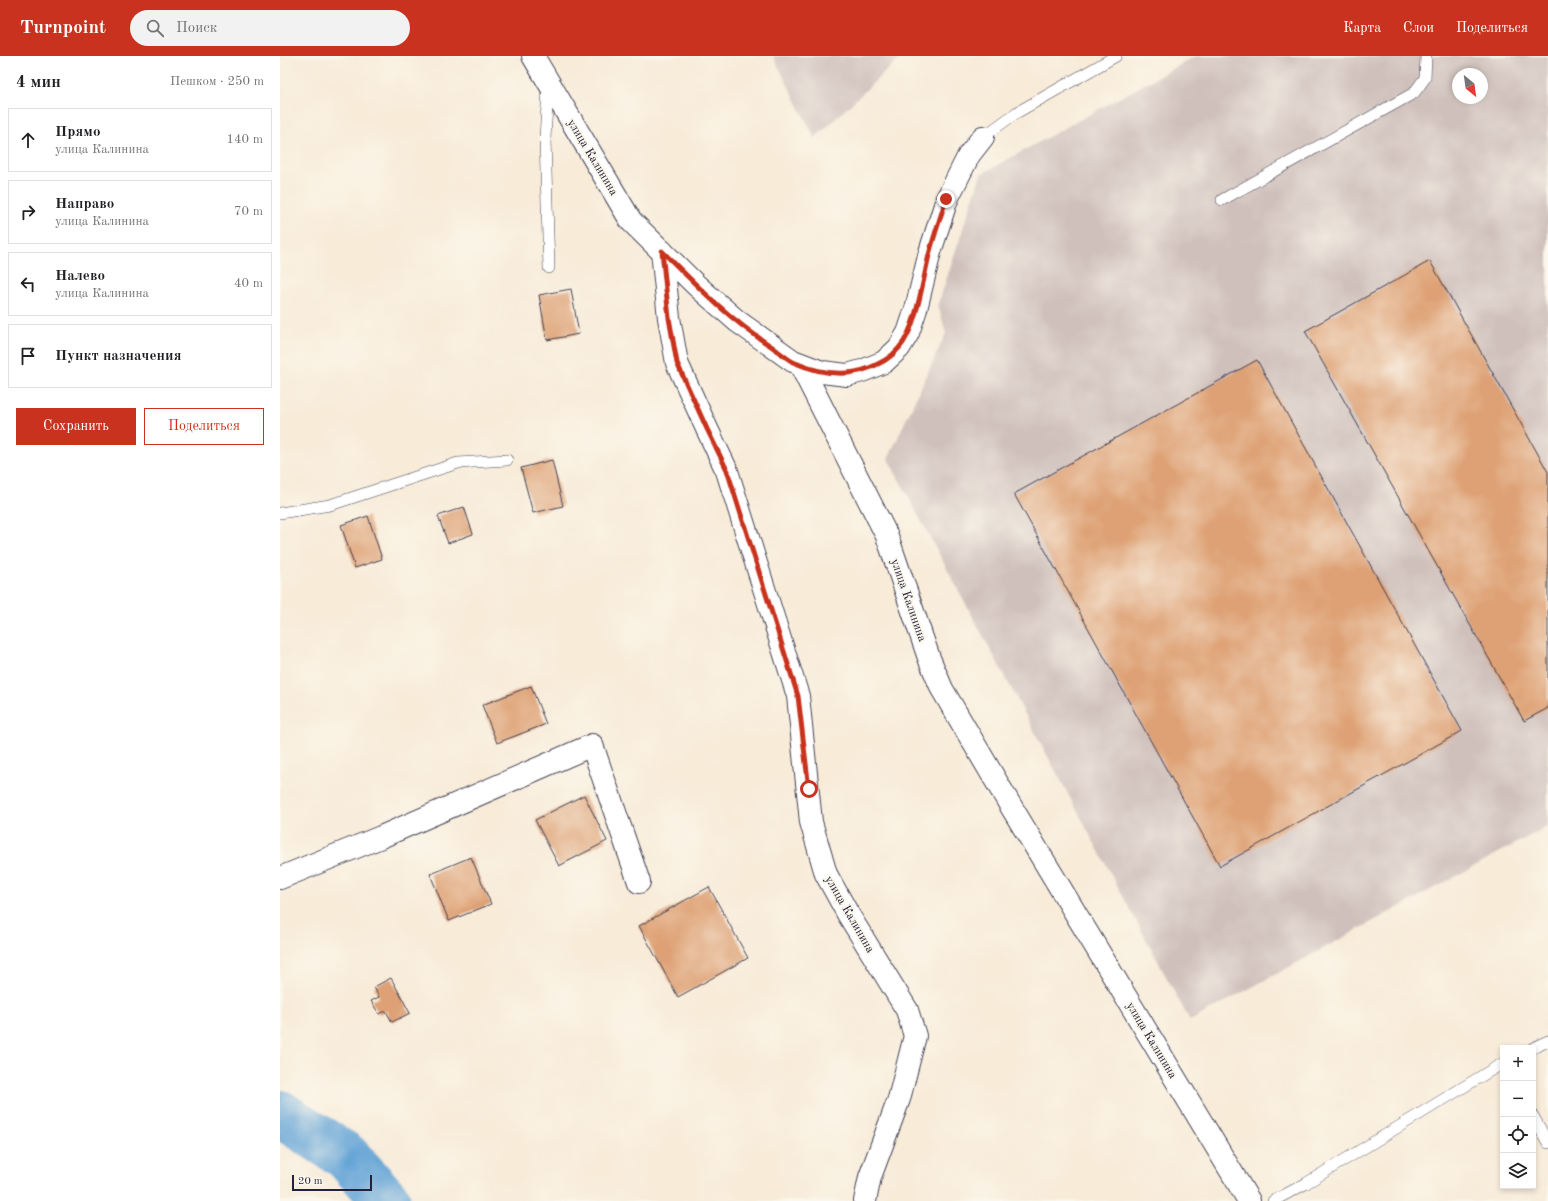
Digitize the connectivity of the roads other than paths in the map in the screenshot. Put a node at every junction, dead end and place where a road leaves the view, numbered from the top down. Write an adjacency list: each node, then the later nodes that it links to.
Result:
1 (534, 56): 4 (street, улица Калинина)
2 (1116, 56): 5 (lane)
3 (1426, 56): 6 (lane)
4 (548, 81): 7 (street, улица Калинина); 8 (lane)
5 (983, 137): 9 (street, улица Калинина)
6 (1222, 200)
7 (662, 251): 9 (street, улица Калинина); 19 (street, улица Калинина)
8 (549, 268)
9 (800, 364): 20 (street, улица Калинина)
10 (507, 460): 11 (lane)
11 (280, 513)
12 (280, 878): 13 (street)
13 (639, 882)
14 (1548, 1041): 15 (lane)
15 (1536, 1047)
16 (1500, 1065): 21 (lane)
17 (1534, 1117): 18 (lane)
18 (1548, 1143)
19 (865, 1201)
20 (1249, 1201)
21 (1273, 1201)

